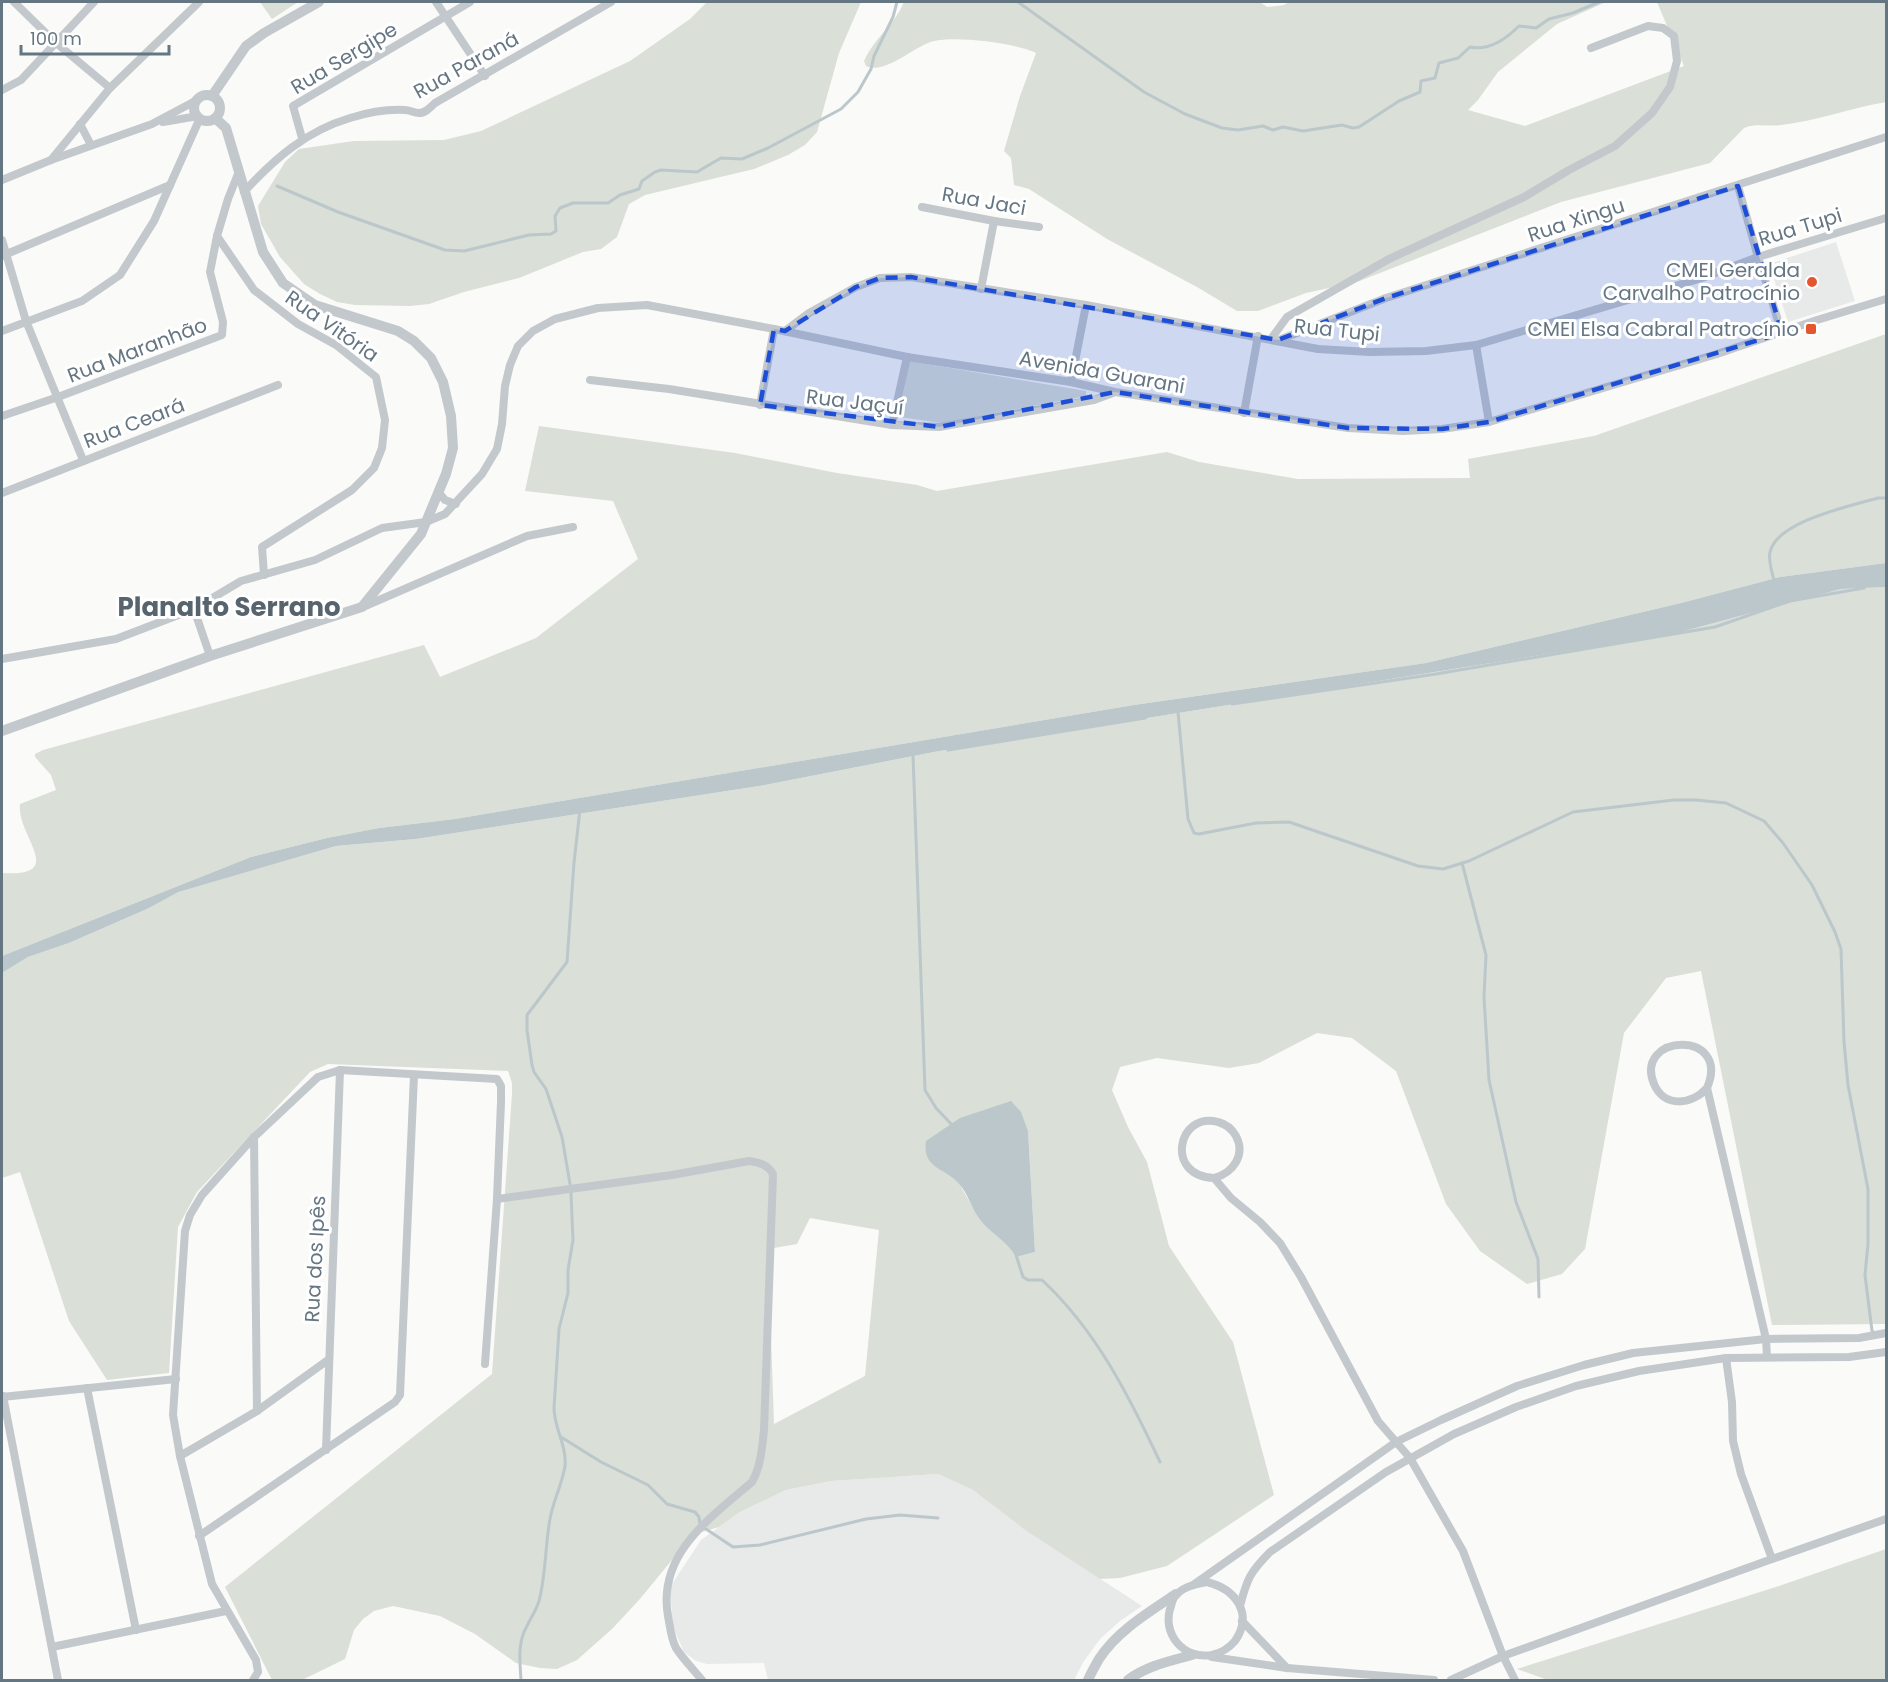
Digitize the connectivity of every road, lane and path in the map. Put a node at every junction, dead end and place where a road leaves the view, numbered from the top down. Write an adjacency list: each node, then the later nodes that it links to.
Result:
1 (14, 2): 9 (street)
2 (94, 2): 9 (street)
3 (199, 2): 12 (street)
4 (319, 2): 14 (street)
5 (436, 2): 8 (street)
6 (470, 2): 8 (street, Rua Sergipe)
7 (611, 2): 11 (street, Rua Paraná)
8 (444, 16): 11 (street); 21 (street, Rua Sergipe)
9 (55, 42): 12 (street); 13 (street)
10 (1591, 48): 46 (street)
11 (485, 76): 21 (street, Rua Paraná)
12 (110, 88): 18 (street)
13 (2, 90)
14 (212, 96): 15 (street); 17 (street)
15 (199, 99): 16 (street); 19 (street)
16 (199, 117): 17 (street); 19 (street); 26 (street)
17 (215, 118): 24 (street)
18 (81, 124): 22 (street); 23 (street)
19 (152, 124): 22 (street)
20 (1887, 137): 27 (street, Rua Xingu)
21 (302, 138): 28 (street, Rua Paraná)
22 (91, 146): 23 (street)
23 (51, 160): 25 (street)
24 (238, 174): 28 (street); 33 (street)
25 (2, 180)
26 (170, 184): 35 (street); 40 (street)
27 (1738, 186): 36 (street); 46 (street, Rua Xingu)
28 (244, 192): 60 (street)
29 (922, 207): 31 (street, Rua Jaci)
30 (1887, 218): 36 (street, Rua Tupi)
31 (994, 221): 32 (street, Rua Jaci); 37 (street)
32 (1039, 227)
33 (217, 236): 53 (street, Rua Maranhão); 65 (street, Rua Vitória)
34 (2, 240): 35 (street)
35 (4, 255): 40 (street)
36 (1758, 257): 44 (street); 47 (street, Rua Tupi)
37 (981, 289): 39 (street, Rua Tupi); 43 (street, Rua Tupi)
38 (1887, 299): 44 (street, Avenida Guarani)
39 (1086, 305): 45 (street, Rua Tupi); 50 (street)
40 (26, 321): 42 (street); 53 (street)
41 (774, 329): 43 (street, Avenida Guarani); 54 (street); 62 (street, Avenida Guarani)
42 (2, 331)
43 (785, 331): 48 (street, Avenida Guarani)
44 (1782, 333): 57 (street, Avenida Guarani)
45 (1258, 336): 46 (street, Rua Tupi); 55 (street)
46 (1275, 339): 47 (street, Rua Tupi)
47 (1476, 345): 57 (street)
48 (907, 357): 50 (street, Avenida Guarani); 58 (street)
49 (590, 380): 54 (street, Rua Jaçuí)
50 (1071, 382): 52 (street, Avenida Guarani)
51 (279, 385): 59 (street, Rua Ceará)
52 (1115, 392): 55 (street, Avenida Guarani); 58 (street, Rua Jaçuí)
53 (58, 397): 56 (street, Rua Maranhão); 59 (street)
54 (760, 405): 58 (street, Rua Jaçuí)
55 (1244, 413): 57 (street, Avenida Guarani)
56 (2, 416)
57 (1489, 422)
58 (892, 425)
59 (83, 460): 61 (street, Rua Ceará)
60 (438, 492): 62 (street); 63 (street)
61 (2, 493)
62 (456, 504): 63 (street, Avenida Guarani)
63 (426, 522): 65 (street); 66 (street)
64 (573, 527): 66 (street)
65 (264, 575): 67 (street)
66 (362, 608): 68 (street)
67 (194, 609): 68 (street); 69 (street)
68 (210, 656): 70 (street)
69 (2, 659)
70 (2, 732)
71 (340, 1070): 72 (street); 74 (street); 82 (street, Rua dos Ipês)
72 (414, 1075): 76 (street); 89 (street)
73 (1707, 1088): 73 (street); 78 (street)
74 (254, 1137): 84 (street); 87 (street)
75 (1214, 1178): 75 (street); 88 (street)
76 (497, 1199): 83 (street); 108 (street)
77 (1887, 1333): 78 (street)
78 (1766, 1339): 80 (street); 88 (street)
79 (1887, 1352): 80 (street)
80 (1767, 1357): 81 (street)
81 (1726, 1358): 91 (street); 94 (street)
82 (328, 1360): 87 (street); 89 (street, Rua dos Ipês)
83 (485, 1364)
84 (176, 1379): 85 (street); 90 (street)
85 (87, 1388): 86 (street); 100 (street)
86 (2, 1396): 101 (street)
87 (257, 1411): 90 (street)
88 (1396, 1442): 91 (street); 95 (street)
89 (326, 1450): 93 (street)
90 (180, 1456): 93 (street)
91 (1410, 1458): 97 (street); 104 (street)
92 (1887, 1519): 94 (street)
93 (199, 1536): 98 (street)
94 (1772, 1559): 104 (street)
95 (1193, 1585): 96 (street); 97 (street)
96 (1176, 1594): 102 (street); 109 (street)
97 (1240, 1606): 99 (street)
98 (226, 1611): 100 (street); 107 (street)
99 (1242, 1621): 103 (street); 105 (street)
100 (136, 1630): 101 (street)
101 (52, 1647): 106 (street)
102 (1192, 1654): 103 (street); 110 (street)
103 (1205, 1656): 105 (street)
104 (1503, 1656): 112 (street); 113 (street)
105 (1287, 1668): 111 (street)
106 (58, 1680)
107 (253, 1680)
108 (702, 1680)
109 (1088, 1680)
110 (1128, 1680)
111 (1434, 1680)
112 (1451, 1680)
113 (1515, 1680)

